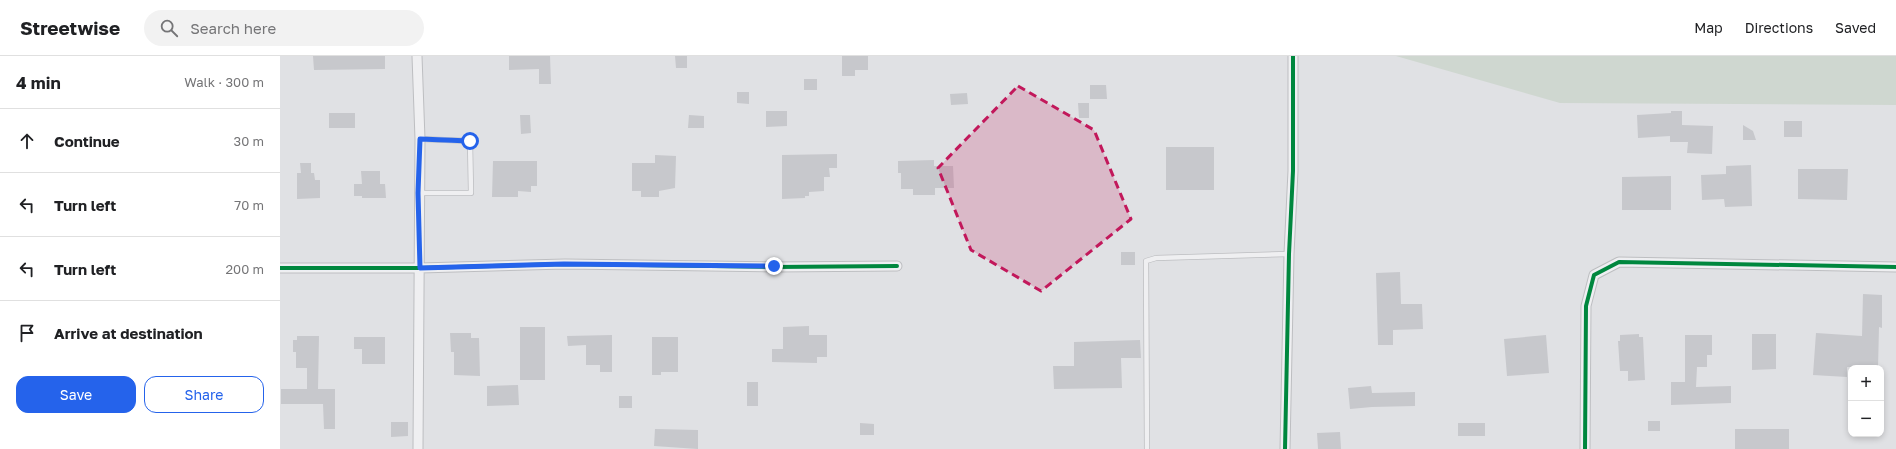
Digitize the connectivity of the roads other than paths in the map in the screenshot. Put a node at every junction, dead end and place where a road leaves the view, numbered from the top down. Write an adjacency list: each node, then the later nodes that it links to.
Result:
1 (417, 56): 3 (street)
2 (1294, 56): 5 (street)
3 (420, 139): 4 (street); 4 (lane)
4 (418, 193): 9 (street)
5 (1289, 254): 11 (lane); 12 (street)
6 (896, 266): 9 (street)
7 (1896, 267): 13 (street)
8 (280, 268): 9 (street)
9 (420, 268): 10 (street)
10 (418, 449)
11 (1148, 449)
12 (1285, 449)
13 (1584, 449)

